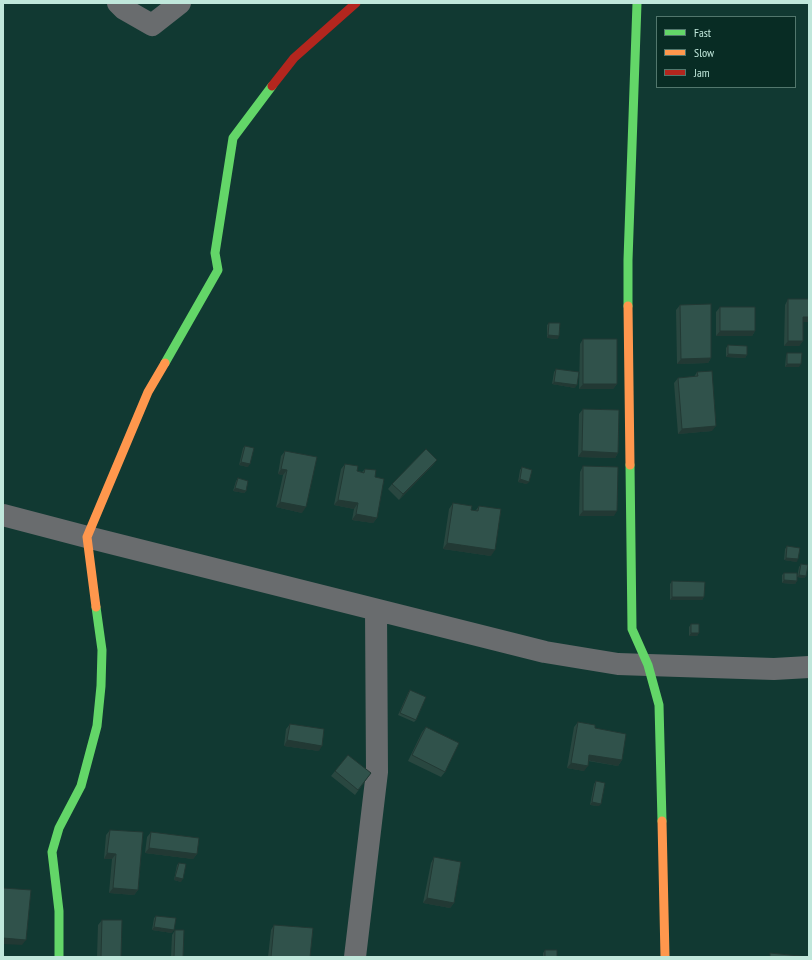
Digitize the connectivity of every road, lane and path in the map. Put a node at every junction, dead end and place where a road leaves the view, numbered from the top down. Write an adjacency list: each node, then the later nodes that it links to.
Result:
1 (118, 3): 2 (street)
2 (180, 3)
3 (356, 3): 6 (street)
4 (638, 3): 8 (street)
5 (3, 515): 6 (street)
6 (87, 538): 7 (street); 10 (street)
7 (376, 610): 8 (street); 11 (street)
8 (648, 665): 9 (street); 12 (street)
9 (809, 667)
10 (59, 957)
11 (355, 957)
12 (665, 957)

